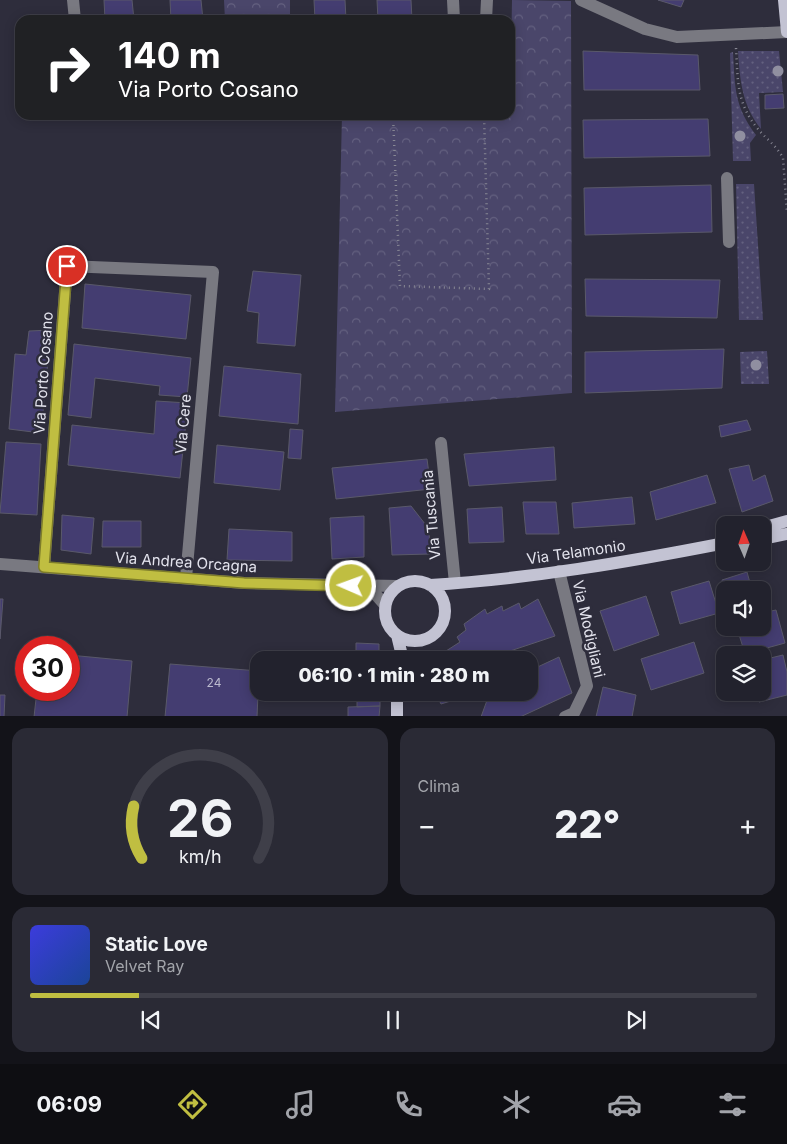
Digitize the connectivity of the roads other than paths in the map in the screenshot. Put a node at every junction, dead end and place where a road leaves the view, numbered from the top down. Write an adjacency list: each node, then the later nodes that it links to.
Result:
1 (73, 0): 6 (street)
2 (453, 0): 7 (street)
3 (487, 0): 8 (street)
4 (581, 0): 9 (street)
5 (784, 0): 9 (main road)
6 (74, 15)
7 (454, 15)
8 (486, 15)
9 (787, 32)
10 (727, 178): 11 (street)
11 (729, 242)
12 (213, 272): 20 (street, Via Porto Cosano); 22 (street, Via Cere)
13 (441, 443): 23 (street, Via Tuscania)
14 (787, 521): 15 (main road)
15 (771, 525)
16 (787, 534): 17 (main road)
17 (771, 537)
18 (716, 544): 21 (main road, Via Telamonio)
19 (0, 564): 20 (street, Via Andrea Orcagna)
20 (44, 567): 22 (street, Via Andrea Orcagna)
21 (559, 571): 23 (main road, Via Telamonio); 35 (street, Via Modigliani)
22 (186, 578): 26 (street, Via Andrea Orcagna)
23 (453, 583): 24 (main road, Via Telamonio); 27 (main road)
24 (430, 585): 25 (main road); 27 (main road)
25 (397, 586): 26 (street); 28 (main road)
26 (369, 587): 28 (street)
27 (444, 602): 30 (main road)
28 (386, 605): 29 (main road)
29 (397, 636): 30 (main road); 31 (main road)
30 (416, 641): 32 (main road)
31 (401, 651)
32 (410, 651)
33 (397, 701): 34 (main road)
34 (397, 716)
35 (565, 716)

